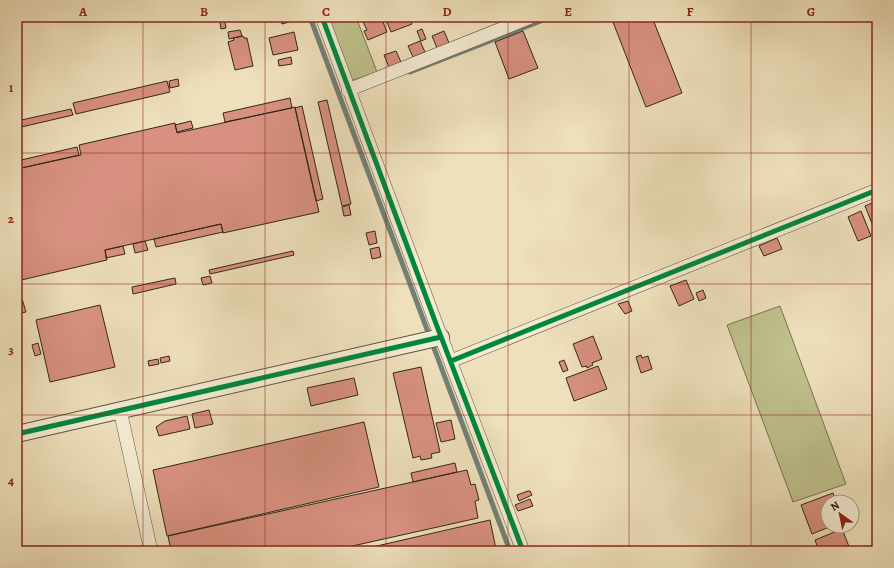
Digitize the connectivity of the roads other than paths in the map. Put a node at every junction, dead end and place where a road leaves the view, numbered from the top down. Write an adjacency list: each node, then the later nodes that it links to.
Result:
1 (322, 17): 3 (street)
2 (531, 17): 3 (street)
3 (348, 90): 5 (street)
4 (877, 190): 6 (street)
5 (434, 338): 6 (street); 7 (street)
6 (451, 361): 10 (street)
7 (120, 410): 8 (street); 9 (street)
8 (17, 434)
9 (151, 551)
10 (523, 551)

